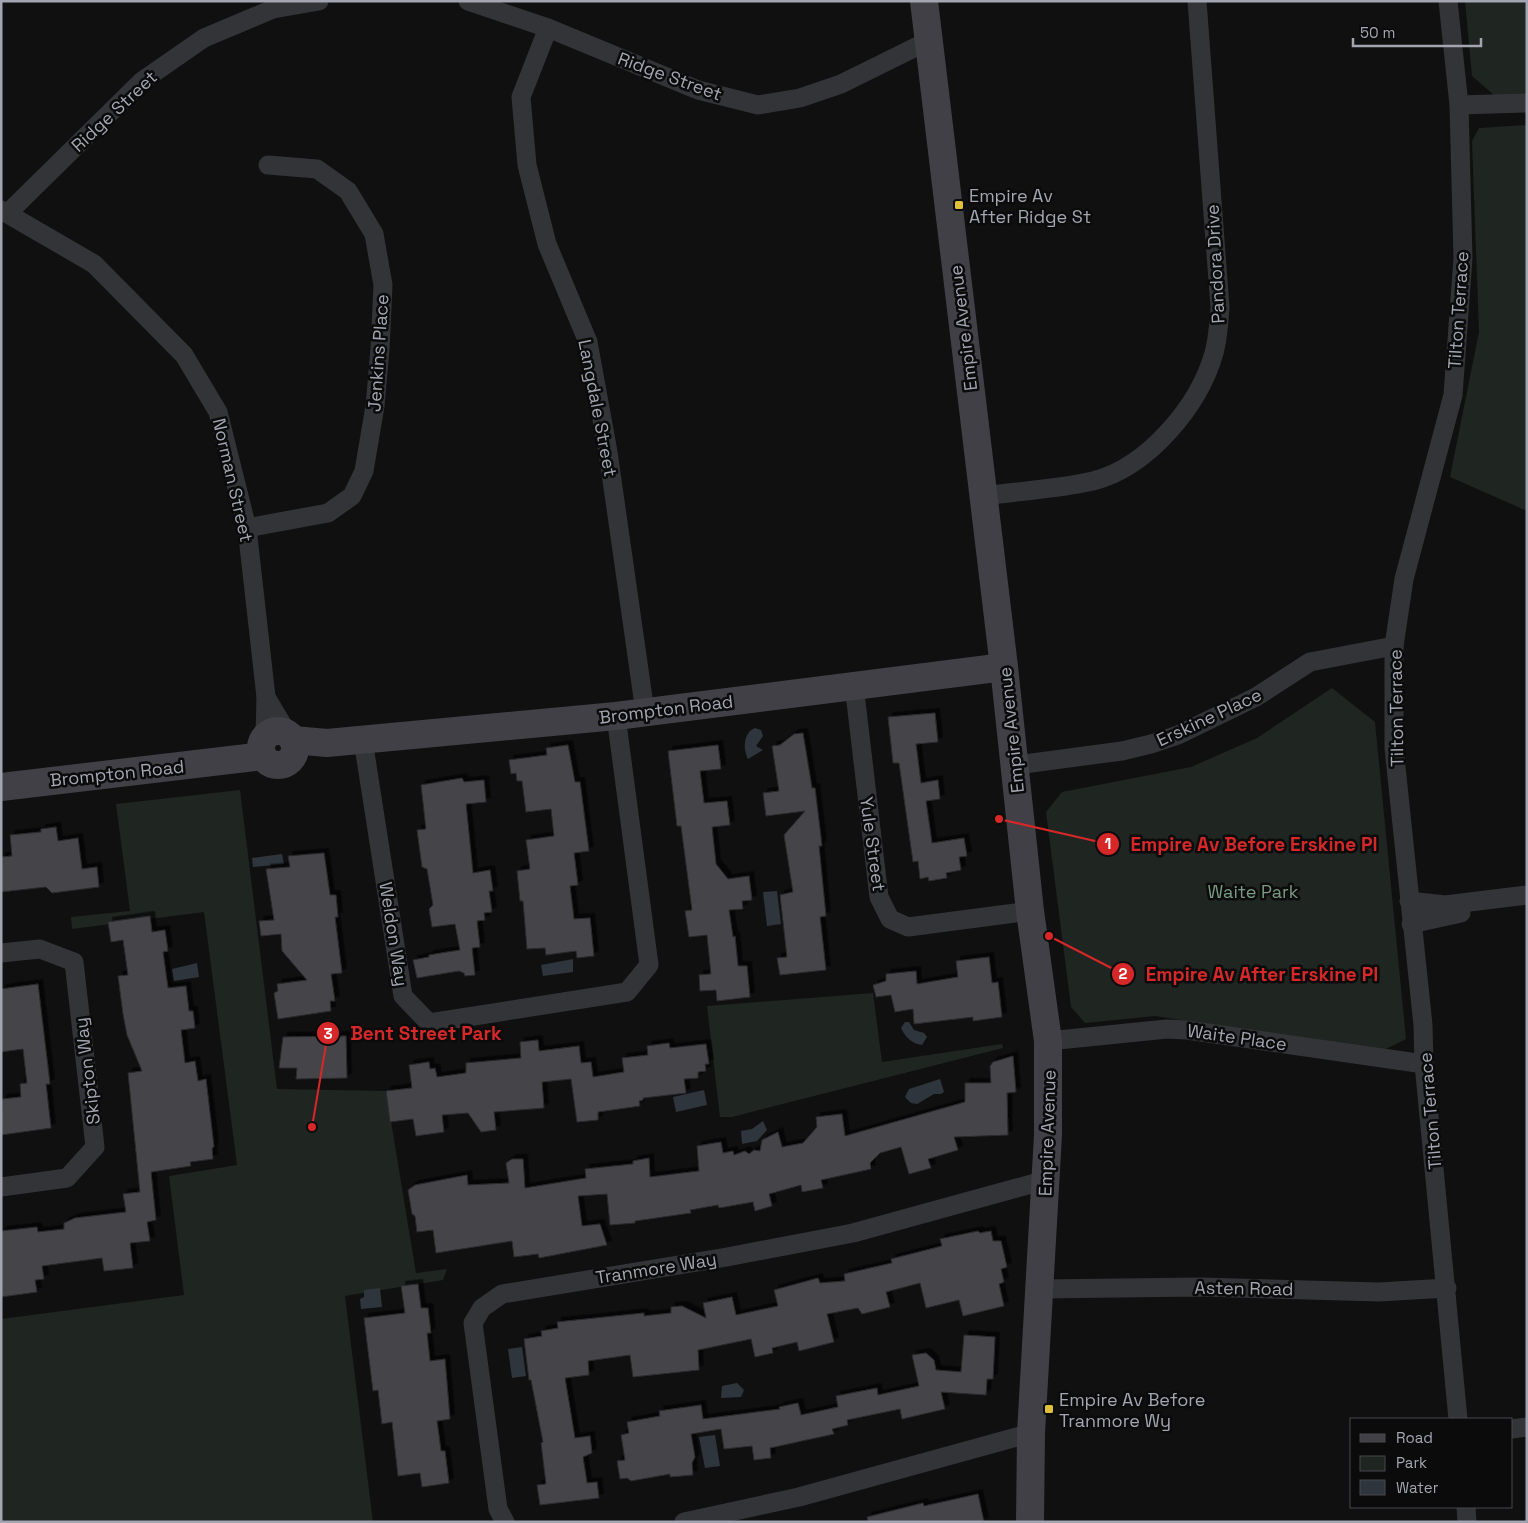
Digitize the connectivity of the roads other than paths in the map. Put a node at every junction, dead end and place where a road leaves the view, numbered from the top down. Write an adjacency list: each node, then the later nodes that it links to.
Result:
1 (319, 1): 11 (street, Ridge Street)
2 (468, 1): 6 (street, Ridge Street)
3 (924, 1): 7 (street, Empire Avenue)
4 (1197, 1): 12 (street, Pandora Drive)
5 (1448, 1): 9 (street, Tilton Terrace)
6 (548, 28): 7 (street, Ridge Street); 17 (street, Langdale Street)
7 (928, 41): 12 (street, Empire Avenue)
8 (1527, 103): 9 (street)
9 (1459, 105): 14 (street, Tilton Terrace)
10 (268, 166): 13 (street, Jenkins Place)
11 (5, 212): 13 (street, Norman Street)
12 (983, 496): 15 (street, Empire Avenue)
13 (247, 528): 20 (street, Norman Street)
14 (1394, 646): 21 (street, Erskine Place); 24 (street, Tilton Terrace)
15 (1004, 667): 16 (street, Brompton Road); 21 (street, Empire Avenue)
16 (854, 685): 17 (street, Brompton Road); 26 (street, Yule Street)
17 (645, 712): 18 (street, Brompton Road)
18 (616, 716): 19 (street, Brompton Road); 19 (street, Weldon Way)
19 (363, 740): 20 (street, Brompton Road)
20 (277, 745): 22 (street, Brompton Road)
21 (1016, 766): 26 (street, Empire Avenue)
22 (1, 786)
23 (1527, 895): 24 (street)
24 (1409, 901): 27 (street, Tilton Terrace)
25 (1527, 905): 27 (street)
26 (1030, 911): 29 (street, Empire Avenue)
27 (1411, 924): 30 (street, Tilton Terrace)
28 (1, 953): 32 (street, Skipton Way)
29 (1048, 1041): 30 (street, Waite Place); 31 (street, Empire Avenue)
30 (1424, 1064): 33 (street, Tilton Terrace)
31 (1046, 1180): 34 (street, Empire Avenue); 40 (street, Tranmore Way)
32 (1, 1187)
33 (1447, 1288): 34 (street, Asten Road); 35 (street, Tilton Terrace)
34 (1040, 1289): 38 (street, Empire Avenue)
35 (1458, 1418)
36 (1527, 1427): 37 (street)
37 (1513, 1429)
38 (1032, 1433): 41 (street); 42 (street, Empire Avenue)
39 (1466, 1508): 43 (street)
40 (505, 1522)
41 (684, 1522)
42 (1030, 1522)
43 (1467, 1522)

